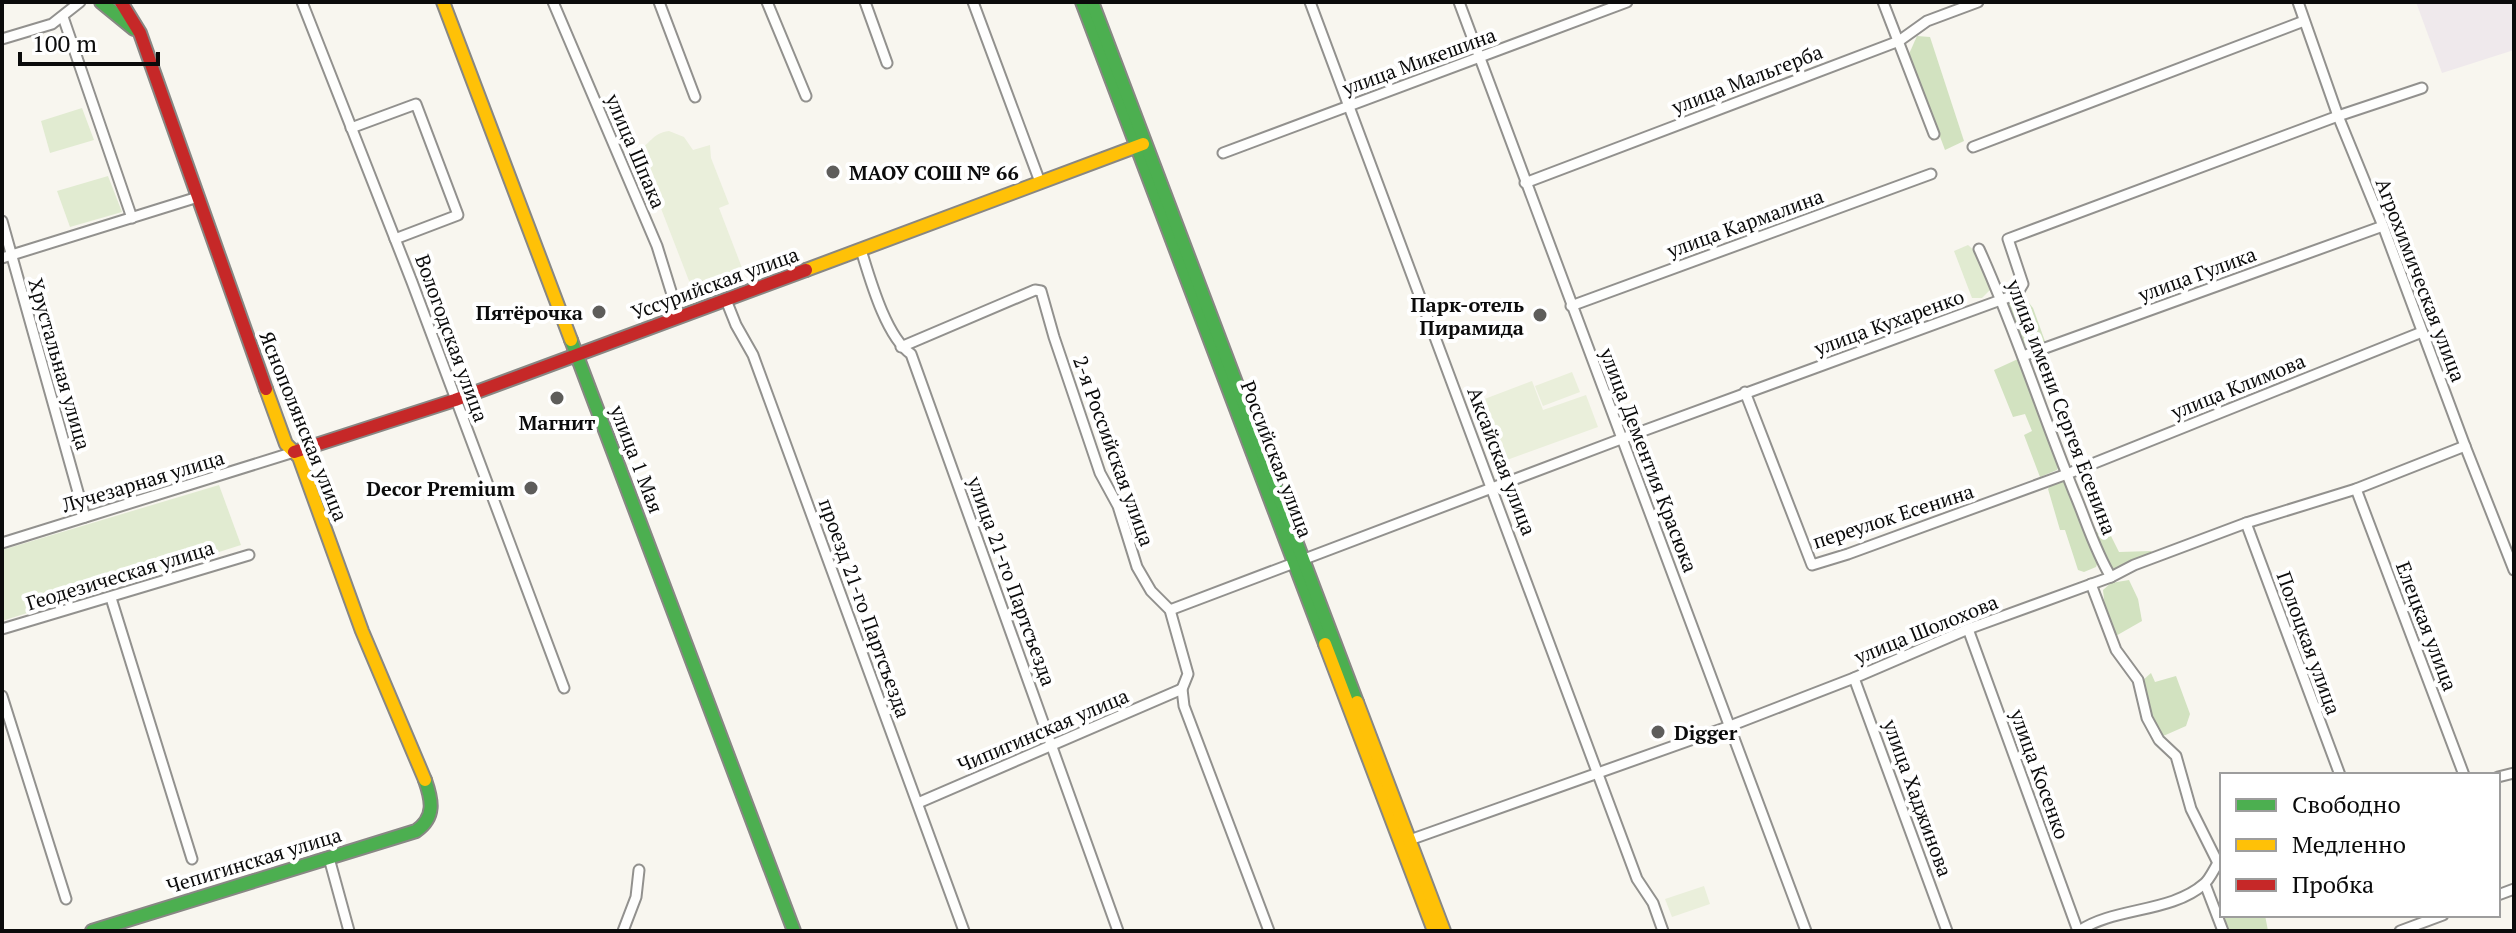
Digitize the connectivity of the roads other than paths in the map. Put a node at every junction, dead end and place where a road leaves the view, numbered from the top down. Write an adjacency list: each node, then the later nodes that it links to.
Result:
1 (80, 2): 19 (street)
2 (101, 2): 21 (street)
3 (121, 2): 21 (street, Яснополянская улица)
4 (302, 2): 31 (street, Вологодская улица)
5 (443, 2): 53 (street, улица 1 Мая)
6 (553, 2): 50 (street, улица Шпака)
7 (659, 2): 28 (street)
8 (767, 2): 27 (street)
9 (865, 2): 25 (street)
10 (973, 2): 37 (street)
11 (1082, 2): 33 (street, Российская улица)
12 (1092, 2): 33 (street, Российская улица)
13 (1310, 2): 29 (street, Аксайская улица)
14 (1459, 2): 24 (street, улица Дементия Красюка)
15 (1627, 2): 24 (street, улица Микешина)
16 (1883, 2): 23 (street)
17 (1978, 2): 23 (street, улица Мальгерба)
18 (2298, 2): 20 (street, Агрохимическая улица)
19 (63, 17): 22 (street); 40 (street)
20 (2304, 21): 30 (street, Агрохимическая улица); 34 (street)
21 (140, 33): 39 (street, Яснополянская улица)
22 (2, 39)
23 (1899, 41): 32 (street); 38 (street, улица Мальгерба)
24 (1480, 58): 29 (street, улица Микешина); 38 (street, улица Дементия Красюка)
25 (887, 63)
26 (2422, 88): 30 (street)
27 (806, 96)
28 (695, 97)
29 (1349, 106): 35 (street, улица Микешина); 61 (street, Аксайская улица)
30 (2338, 116): 42 (street, Агрохимическая улица); 48 (street)
31 (351, 128): 43 (street, Вологодская улица); 43 (street)
32 (1934, 134)
33 (1142, 144): 37 (street, Уссурийская улица); 67 (street, Российская улица)
34 (1973, 147)
35 (1223, 153)
36 (1931, 174): 49 (street, улица Кармалина)
37 (1040, 182): 45 (street, Уссурийская улица)
38 (1525, 183): 49 (street, улица Дементия Красюка)
39 (198, 197): 40 (street); 59 (street, Яснополянская улица)
40 (132, 218): 46 (street)
41 (2, 221): 46 (street, Хрустальная улица)
42 (2383, 226): 51 (street, Агрохимическая улица); 54 (street, улица Гулика)
43 (395, 239): 56 (street, Вологодская улица)
44 (1979, 249): 48 (street, улица имени Сергея Есенина)
45 (861, 250): 47 (street, Уссурийская улица); 52 (street, улица 21-го Партсъезда)
46 (6, 257): 63 (street, Хрустальная улица)
47 (726, 300): 50 (street, Уссурийская улица); 84 (street, проезд 21-го Партсъезда)
48 (2000, 301): 54 (street, улица имени Сергея Есенина); 55 (street, улица Кухаренко)
49 (1571, 306): 57 (street, улица Дементия Красюка)
50 (679, 317): 53 (street, Уссурийская улица)
51 (2422, 332): 58 (street, Агрохимическая улица); 60 (street, улица Климова)
52 (901, 347): 72 (street, 2-я Российская улица); 80 (street, улица 21-го Партсъезда)
53 (576, 354): 56 (street, Уссурийская улица); 97 (street, улица 1 Мая)
54 (2023, 356): 60 (street, улица имени Сергея Есенина)
55 (1745, 392): 57 (street, улица Кухаренко); 60 (street, переулок Есенина)
56 (455, 400): 59 (street, Уссурийская улица); 76 (street, Вологодская улица)
57 (1621, 439): 61 (street, улица Кухаренко); 79 (street, улица Дементия Красюка)
58 (2465, 446): 62 (street, улица Шолохова); 68 (street, Агрохимическая улица)
59 (294, 452): 63 (street, Лучезарная улица); 85 (street, Яснополянская улица)
60 (2067, 474): 69 (street, улица имени Сергея Есенина)
61 (1493, 488): 67 (street, улица Кухаренко); 81 (street, Аксайская улица)
62 (2356, 489): 64 (street, улица Шолохова); 83 (street, Елецкая улица)
63 (85, 517): 65 (street, Лучезарная улица)
64 (2246, 523): 69 (street, улица Шолохова); 82 (street, Полоцкая улица)
65 (2, 543)
66 (249, 555): 71 (street, Геодезическая улица)
67 (1300, 560): 72 (street, улица Кухаренко); 86 (street, Российская улица)
68 (2514, 570)
69 (2111, 577): 70 (street, улица Шолохова)
70 (2091, 584): 74 (street, улица Шолохова); 89 (street)
71 (111, 598): 73 (street, Геодезическая улица); 88 (street)
72 (1170, 610): 77 (street, 2-я Российская улица)
73 (2, 629)
74 (1968, 629): 75 (street, улица Шолохова); 106 (street, улица Косенко)
75 (1854, 678): 79 (street, улица Шолохова); 105 (street, улица Хаджинова)
76 (564, 688)
77 (1182, 689): 80 (street, Чипигинская улица); 100 (street, 2-я Российская улица)
78 (2, 696): 92 (street)
79 (1730, 726): 81 (street, улица Шолохова); 104 (street, улица Дементия Красюка)
80 (1052, 745): 84 (street, Чипигинская улица); 99 (street, улица 21-го Партсъезда)
81 (1598, 772): 86 (street, улица Шолохова); 103 (street, Аксайская улица)
82 (2339, 773)
83 (2463, 773)
84 (918, 803): 98 (street, проезд 21-го Партсъезда)
85 (427, 825): 87 (street, Чепигинская улица)
86 (1405, 842): 101 (street, Российская улица); 102 (street, Российская улица)
87 (329, 858): 94 (street, Чепигинская улица); 95 (street)
88 (192, 859)
89 (2220, 862): 91 (street)
90 (639, 870): 96 (street)
91 (2205, 884): 106 (street); 107 (street)
92 (66, 899)
93 (2438, 917): 108 (street)
94 (92, 931)
95 (349, 931)
96 (623, 931)
97 (794, 931)
98 (964, 931)
99 (1118, 931)
100 (1269, 931)
101 (1434, 931)
102 (1444, 931)
103 (1663, 931)
104 (1806, 931)
105 (1947, 931)
106 (2079, 931)
107 (2223, 931)
108 (2400, 931)

